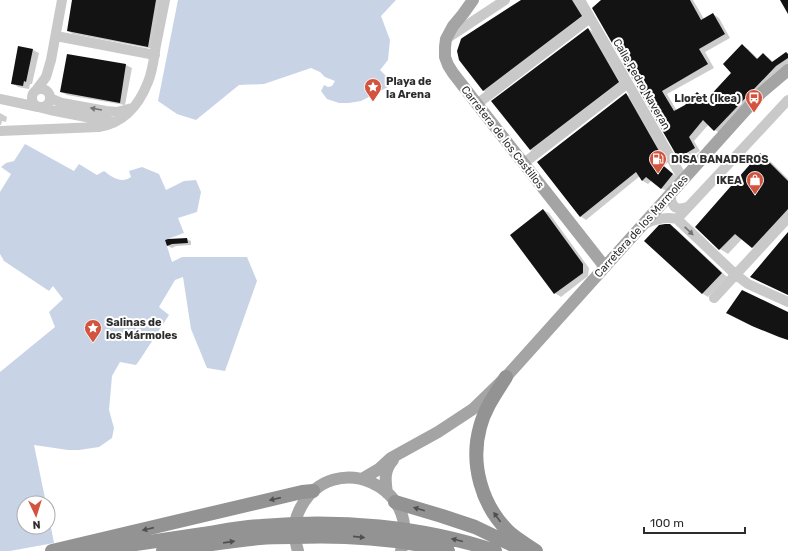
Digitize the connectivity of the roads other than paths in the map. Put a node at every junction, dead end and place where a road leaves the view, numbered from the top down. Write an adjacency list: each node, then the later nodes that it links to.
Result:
1 (62, 0): 7 (street)
2 (165, 0): 9 (street)
3 (473, 0): 8 (main road)
4 (505, 0): 8 (street)
5 (580, 0): 6 (street, Calle Pedro Naveran)
6 (590, 18): 12 (street, Calle Pedro Naveran); 17 (street)
7 (56, 36): 9 (street); 10 (street)
8 (446, 39): 17 (main road, Carretera de los Castillos)
9 (155, 54): 19 (street)
10 (51, 60): 13 (street); 14 (street)
11 (788, 70): 23 (main road, Carretera de los Marmoles)
12 (628, 83): 22 (street); 23 (street, Calle Pedro Naveran)
13 (35, 91): 14 (street); 15 (street); 18 (street)
14 (50, 96): 18 (street); 19 (street, one-way to 14)
15 (0, 98): 18 (street)
16 (788, 100): 25 (street)
17 (476, 104): 22 (main road, Carretera de los Castillos)
18 (38, 107): 20 (street)
19 (134, 108): 20 (street)
20 (116, 122): 21 (street)
21 (0, 131)
22 (524, 163): 29 (main road, Carretera de los Castillos)
23 (683, 179): 24 (main road, Carretera de los Marmoles)
24 (670, 194): 25 (street); 28 (main road, Carretera de los Marmoles)
25 (687, 207): 27 (street)
26 (788, 218): 30 (street)
27 (676, 219): 28 (street); 30 (street, one-way to 30)
28 (643, 224): 29 (main road, Carretera de los Marmoles)
29 (605, 267): 33 (main road, Carretera de los Marmoles)
30 (735, 274): 31 (street); 32 (street)
31 (714, 298)
32 (788, 302)
33 (506, 377): 34 (main road, Carretera de los Marmoles); 46 (highway, one-way to 33)
34 (399, 453): 35 (main road, Carretera de los Marmoles); 37 (main road)
35 (362, 479): 36 (main road); 37 (main road)
36 (313, 491): 39 (highway, one-way to 39); 42 (main road)
37 (395, 503): 38 (highway, one-way to 37); 43 (main road)
38 (498, 545): 40 (highway, one-way to 40); 45 (highway)
39 (52, 551)
40 (89, 551)
41 (163, 551): 44 (highway, one-way to 44)
42 (298, 551)
43 (401, 551)
44 (448, 551)
45 (525, 551)
46 (536, 551)

